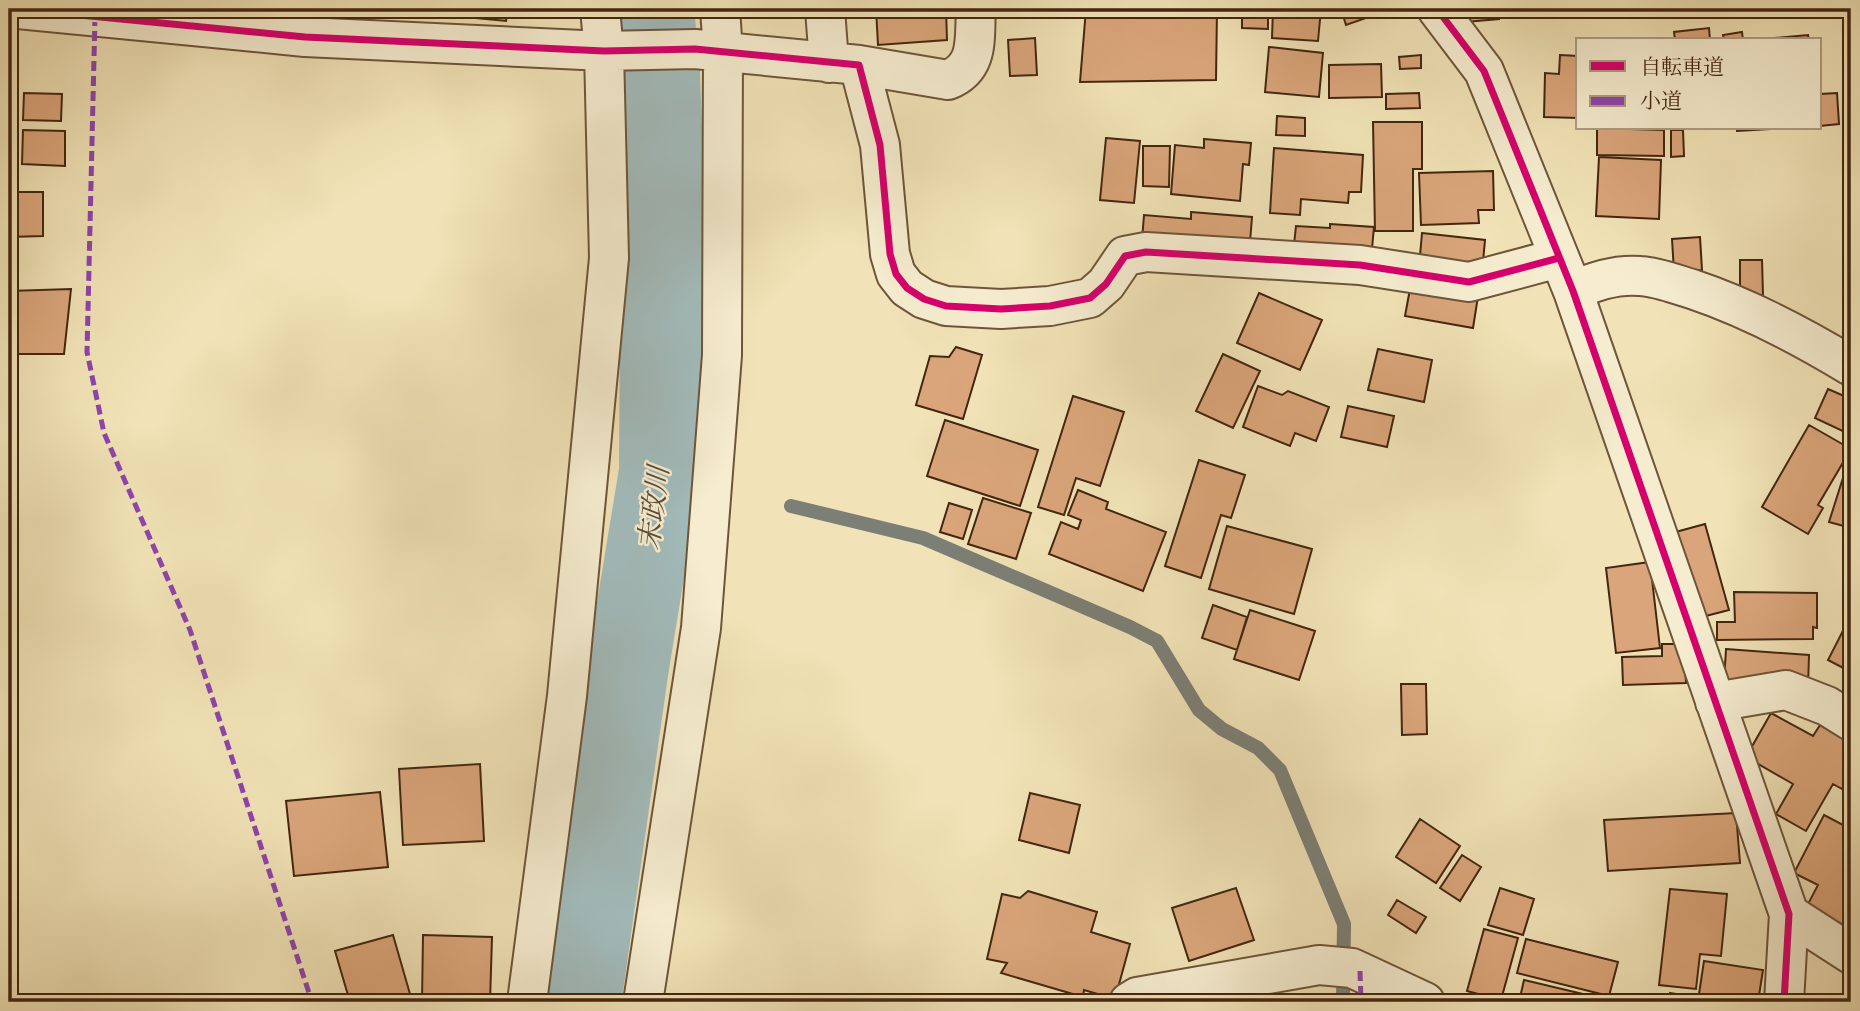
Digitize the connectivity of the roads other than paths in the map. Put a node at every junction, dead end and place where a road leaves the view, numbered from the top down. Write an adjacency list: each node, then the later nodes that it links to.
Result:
1 (18, 9): 7 (street)
2 (600, 9): 10 (street)
3 (719, 9): 9 (street)
4 (825, 9): 11 (street)
5 (976, 9): 11 (street)
6 (1437, 9): 12 (street)
7 (95, 13): 8 (street)
8 (306, 23): 10 (street)
9 (709, 50): 10 (street); 11 (street); 19 (street)
10 (612, 51): 18 (street)
11 (844, 64): 12 (street)
12 (1566, 274): 13 (street); 14 (street)
13 (1851, 366)
14 (1714, 702): 15 (street); 16 (street)
15 (1851, 721)
16 (1789, 914): 17 (street); 22 (street)
17 (1851, 954)
18 (527, 1002)
19 (643, 1002)
20 (1129, 1002): 21 (street)
21 (1425, 1002)
22 (1784, 1002)

